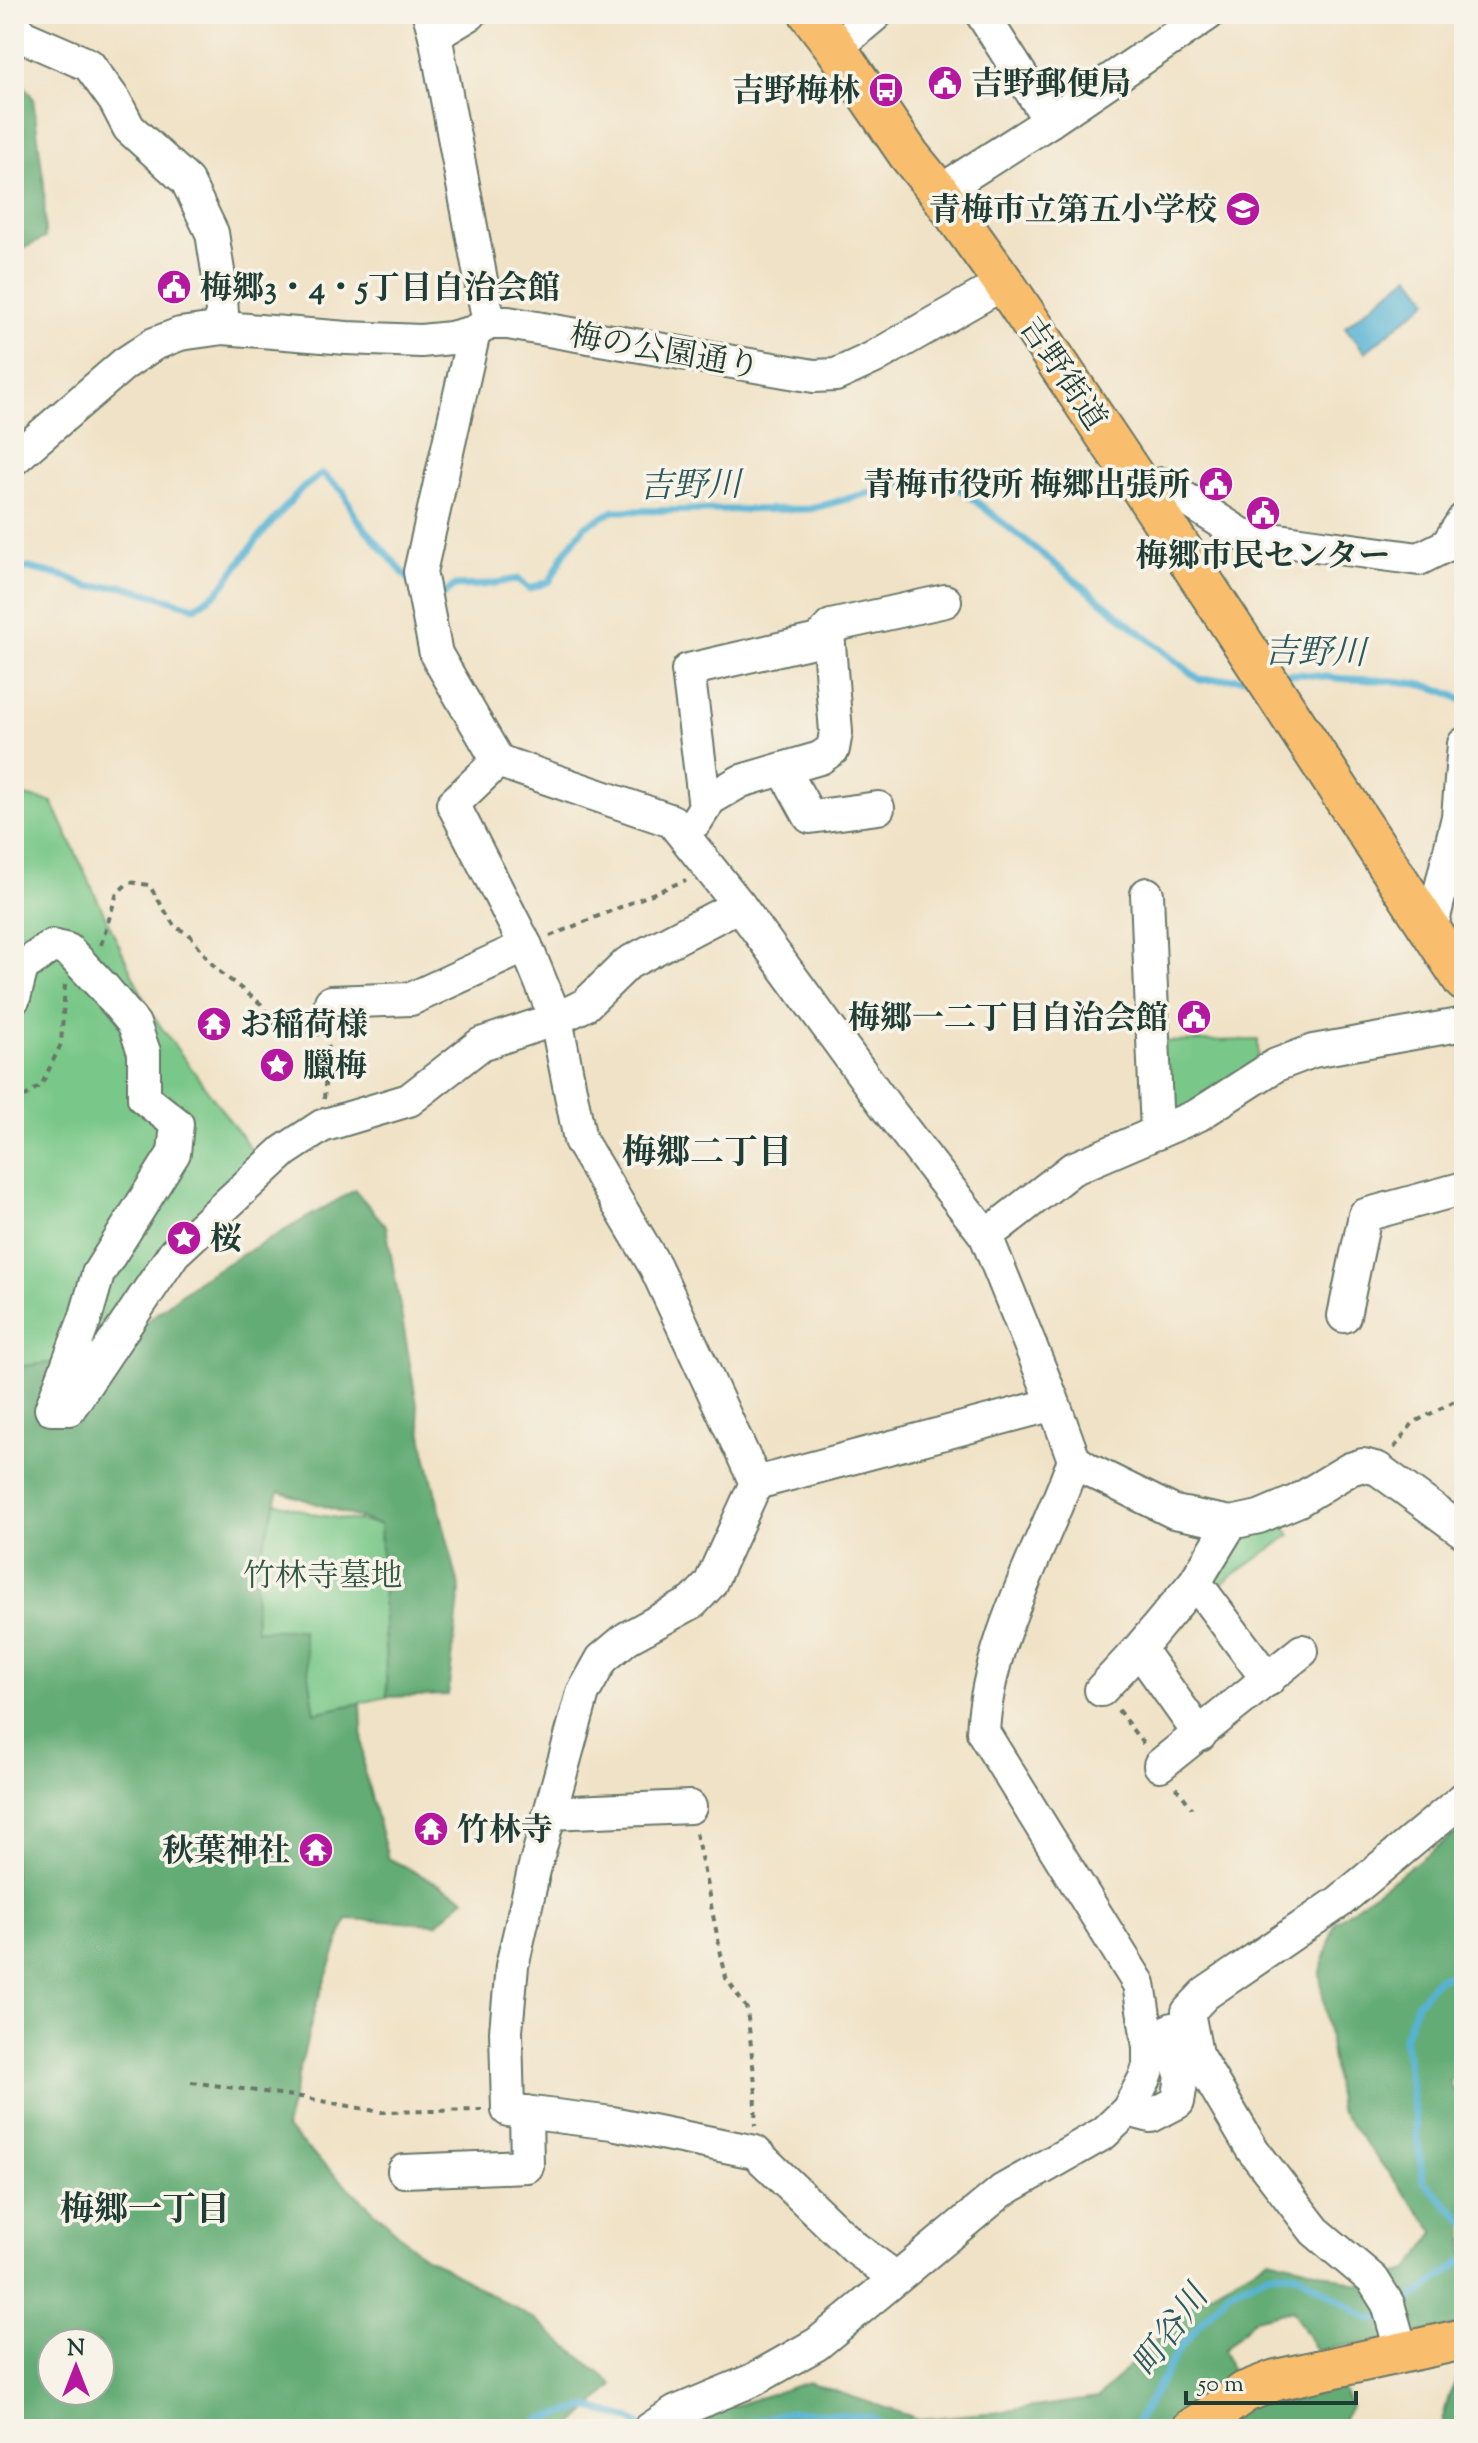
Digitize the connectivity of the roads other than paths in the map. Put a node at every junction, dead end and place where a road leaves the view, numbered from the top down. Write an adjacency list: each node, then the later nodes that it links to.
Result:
1 (470, 14): 6 (street)
2 (810, 14): 8 (main road, 吉野街道)
3 (876, 14): 8 (street)
4 (982, 14): 9 (street)
5 (1208, 14): 9 (street)
6 (432, 24): 12 (street)
7 (14, 25): 13 (street)
8 (836, 48): 10 (main road, 吉野街道)
9 (1050, 121): 10 (street)
10 (939, 192): 11 (main road, 吉野街道)
11 (1004, 283): 12 (street, 梅の公園通り); 15 (main road, 吉野街道)
12 (481, 327): 13 (street, 梅の公園通り); 20 (street)
13 (223, 328): 14 (street, 梅の公園通り)
14 (14, 459)
15 (1145, 486): 16 (street); 27 (main road, 吉野街道)
16 (1464, 519)
17 (945, 601): 18 (street)
18 (828, 632): 21 (street); 22 (street)
19 (1464, 744): 27 (street)
20 (498, 761): 24 (street); 28 (street)
21 (784, 770): 22 (street); 23 (street)
22 (705, 807): 24 (street)
23 (878, 808)
24 (686, 838): 26 (street)
25 (1147, 894): 34 (street)
26 (739, 905): 32 (street); 36 (street)
27 (1431, 930): 29 (main road, 吉野街道)
28 (526, 946): 31 (street); 32 (street)
29 (1464, 981)
30 (14, 998): 32 (street)
31 (331, 1002)
32 (556, 1019): 40 (street)
33 (1464, 1024): 34 (street)
34 (1157, 1133): 36 (street)
35 (1464, 1188): 37 (street)
36 (986, 1236): 38 (street)
37 (1344, 1316)
38 (1054, 1404): 39 (street); 40 (street)
39 (1074, 1460): 41 (street); 54 (street)
40 (756, 1483): 52 (street)
41 (1231, 1523): 42 (street); 43 (street)
42 (1464, 1532)
43 (1195, 1582): 44 (street); 46 (street)
44 (1139, 1649): 47 (street); 48 (street)
45 (1302, 1651): 46 (street)
46 (1268, 1680): 48 (street)
47 (1101, 1690)
48 (1200, 1735): 49 (street)
49 (1160, 1765)
50 (1464, 1798): 53 (street)
51 (690, 1807): 52 (street)
52 (550, 1813): 55 (street)
53 (1188, 2012): 54 (street); 58 (street)
54 (1128, 2110): 57 (street)
55 (517, 2111): 56 (street); 57 (street)
56 (404, 2171)
57 (896, 2278): 60 (street)
58 (1395, 2329): 59 (main road); 61 (main road)
59 (1464, 2339)
60 (650, 2429)
61 (1192, 2429)

